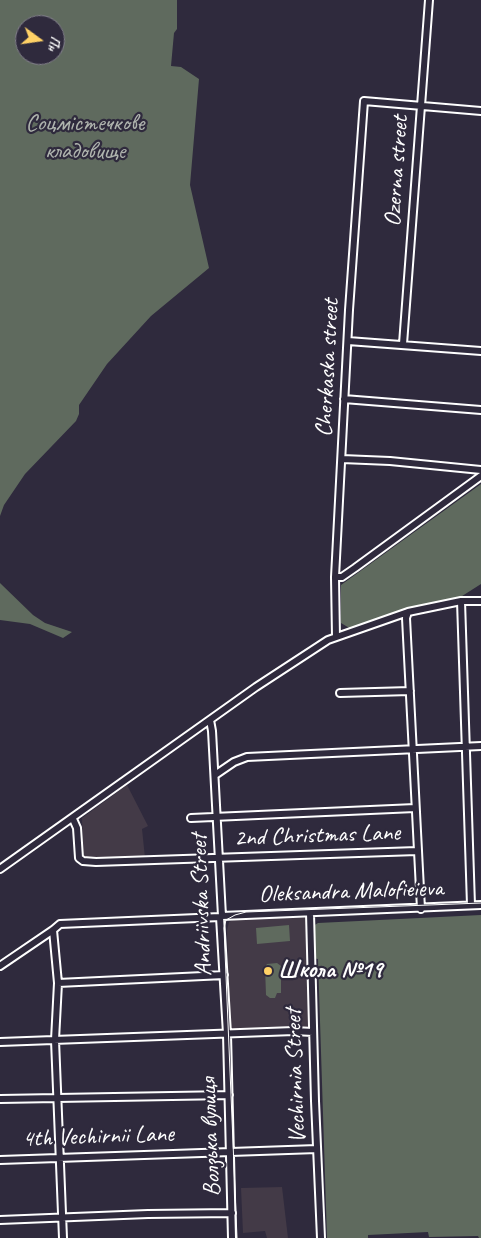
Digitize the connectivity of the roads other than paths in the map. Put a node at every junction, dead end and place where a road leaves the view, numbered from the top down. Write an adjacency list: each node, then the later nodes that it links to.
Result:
1 (429, 0): 2 (street, Ozerna street)
2 (420, 105): 3 (street); 4 (street, Cherkaska street); 5 (street, Ozerna street)
3 (481, 111)
4 (348, 341): 5 (street); 7 (street, Cherkaska street)
5 (403, 344): 6 (street)
6 (481, 351)
7 (344, 399): 8 (street); 9 (street, Cherkaska street)
8 (481, 410)
9 (342, 459): 10 (street); 12 (street, Cherkaska street)
10 (481, 470)
11 (481, 476): 12 (street)
12 (335, 577): 16 (street, Cherkaska street)
13 (461, 601): 14 (street); 15 (street); 20 (street)
14 (481, 601)
15 (408, 612): 16 (street); 17 (street)
16 (336, 636): 19 (street)
17 (410, 691): 18 (street); 22 (street)
18 (340, 693)
19 (210, 720): 23 (street, Andriivska Street); 26 (street)
20 (464, 746): 21 (street); 22 (street); 31 (street)
21 (481, 746)
22 (412, 750): 23 (street); 24 (street)
23 (215, 774): 25 (street, Andriivska Street)
24 (415, 808): 25 (street); 28 (street)
25 (217, 816): 27 (street); 29 (street, Andriivska Street)
26 (73, 818): 29 (street, 2nd Christmas Lane); 30 (street)
27 (191, 818)
28 (417, 851): 29 (street, 2nd Christmas Lane); 33 (street)
29 (218, 858): 35 (street, Andriivska Street)
30 (0, 869)
31 (471, 905): 32 (street, Oleksandra Malofieieva); 33 (street, Oleksandra Malofieieva)
32 (481, 905)
33 (421, 908): 34 (street, Oleksandra Malofieieva)
34 (310, 913): 35 (street, Oleksandra Malofieieva); 40 (street, Vechirnia Street)
35 (221, 916): 36 (street, Oleksandra Malofieieva); 38 (street, Andriivska Street)
36 (53, 930): 37 (street, Oleksandra Malofieieva); 39 (street)
37 (0, 966)
38 (224, 976): 39 (street); 41 (street, Andriivska Street)
39 (58, 983): 42 (street)
40 (313, 1032): 41 (street); 47 (street, Vechirnia Street)
41 (227, 1034): 42 (street); 44 (street, Волзька вулиця)
42 (55, 1040): 43 (street); 45 (street)
43 (0, 1042)
44 (228, 1095): 45 (street); 48 (street, Волзька вулиця)
45 (57, 1097): 46 (street); 49 (street)
46 (0, 1100)
47 (317, 1149): 48 (street, 4th Vechirnii Lane); 56 (street, Vechirnia Street)
48 (229, 1151): 49 (street, 4th Vechirnii Lane); 51 (street, Волзька вулиця)
49 (60, 1158): 50 (street, 4th Vechirnii Lane); 52 (street)
50 (0, 1160)
51 (232, 1213): 52 (street); 55 (street, Волзька вулиця)
52 (62, 1218): 53 (street); 54 (street)
53 (0, 1220)
54 (63, 1238)
55 (232, 1238)
56 (321, 1238)

